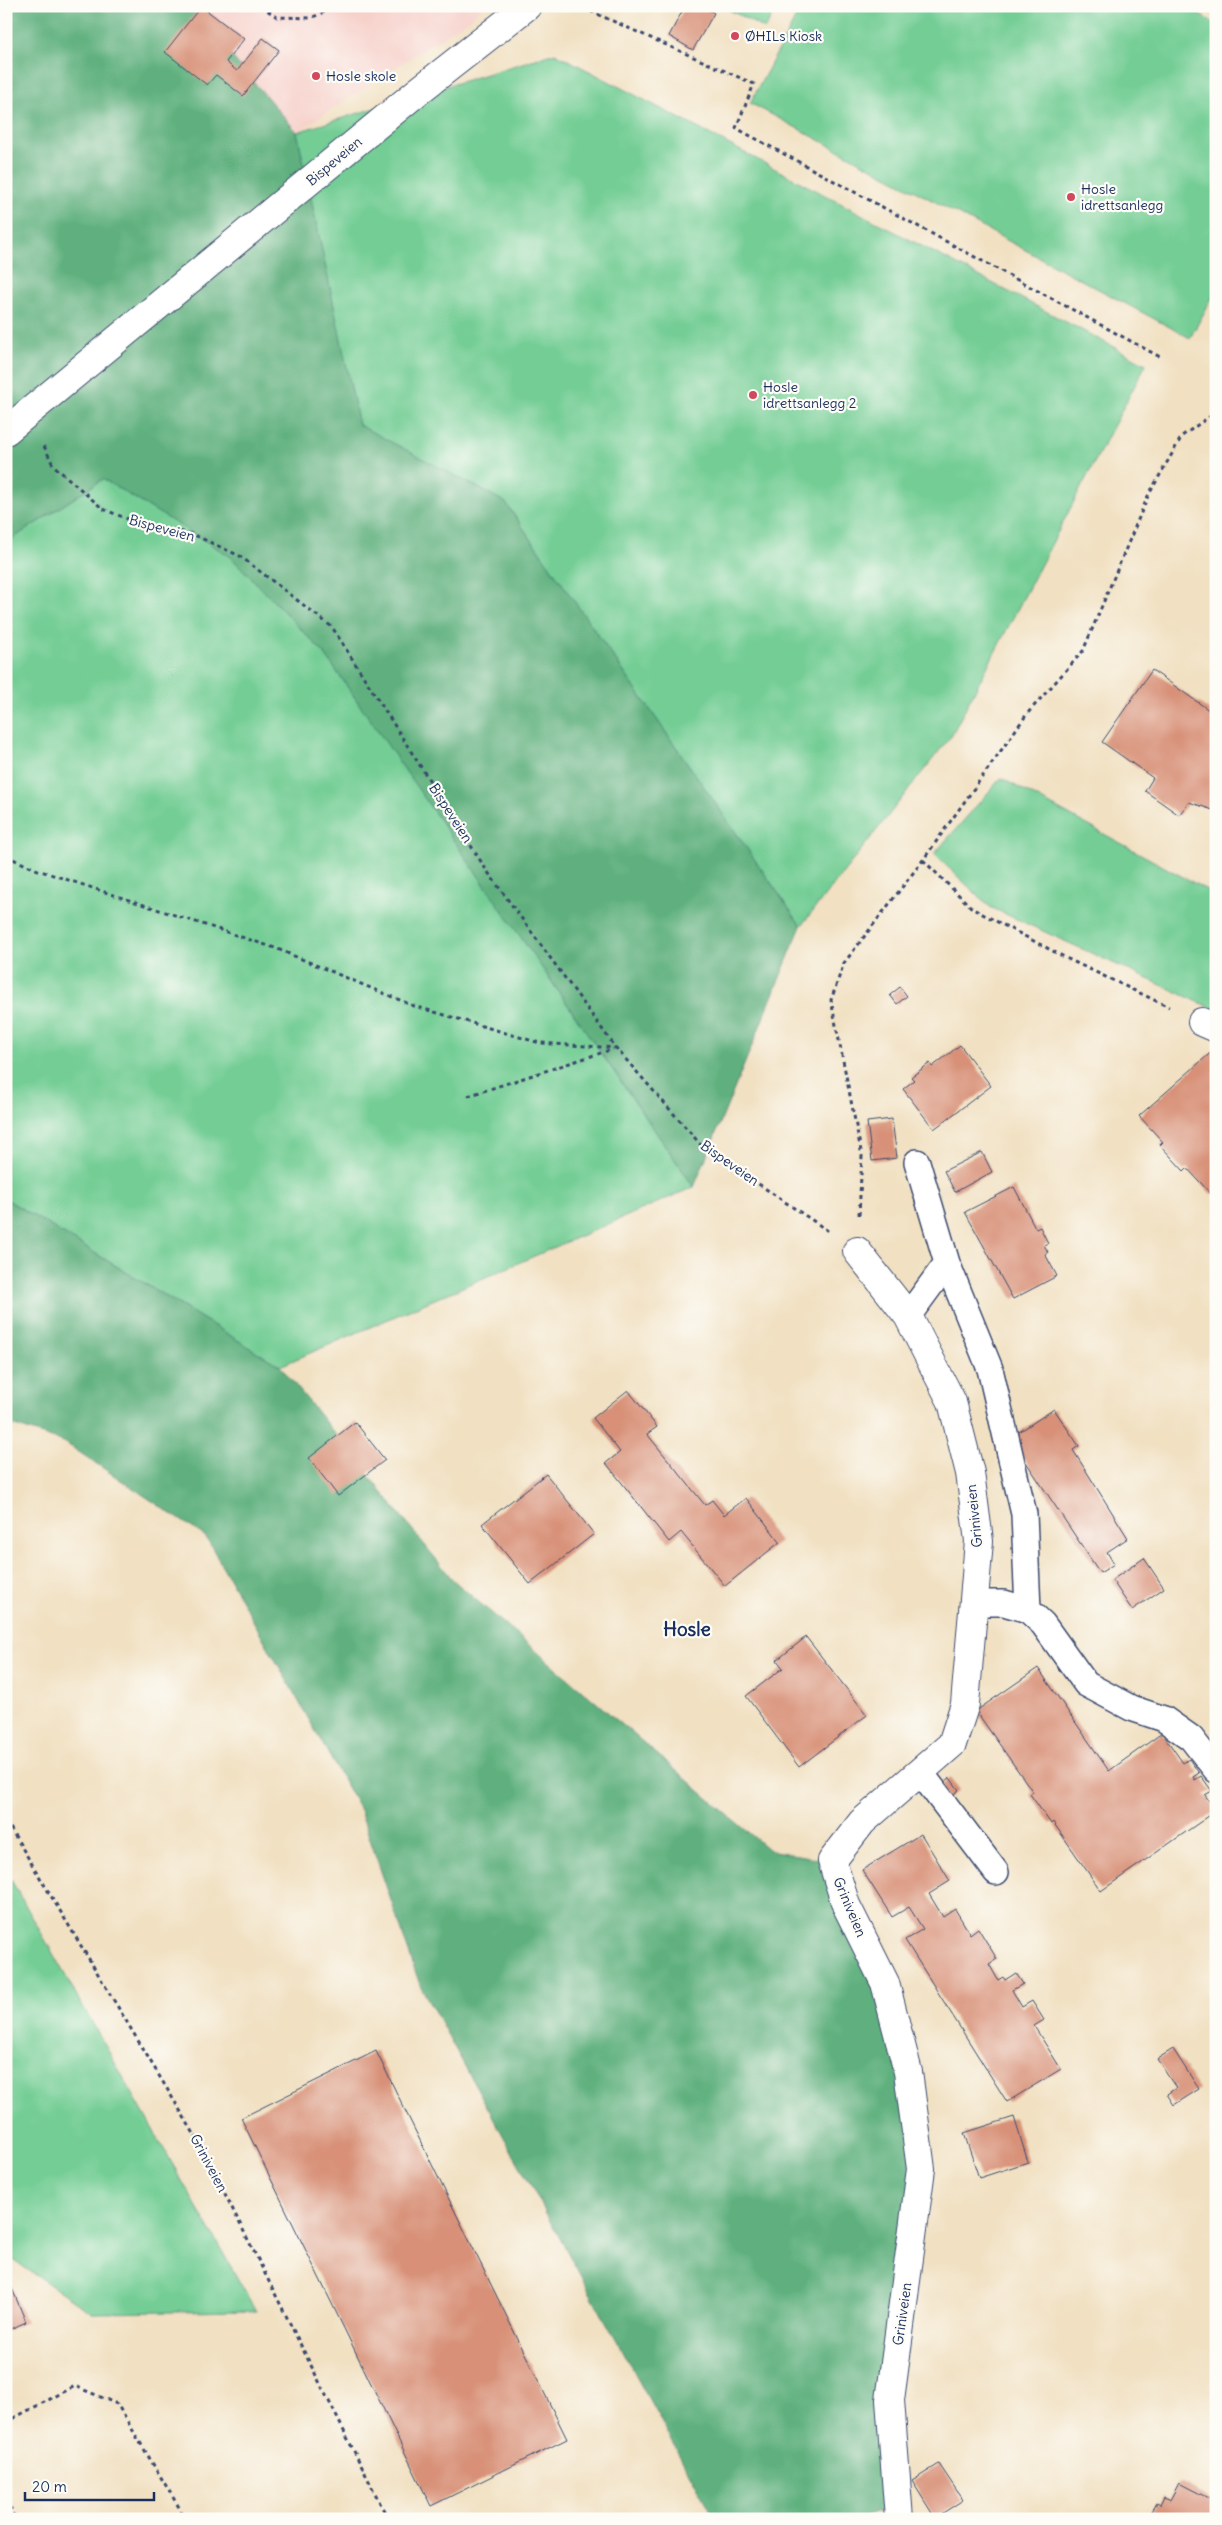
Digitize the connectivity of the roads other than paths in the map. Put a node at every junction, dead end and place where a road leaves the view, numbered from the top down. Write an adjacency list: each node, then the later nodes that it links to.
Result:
1 (527, 6): 2 (street, Bispeveien)
2 (6, 431)
3 (916, 1162): 5 (lane)
4 (857, 1251): 6 (street, Griniveien)
5 (947, 1263): 6 (lane); 8 (lane)
6 (908, 1316): 7 (street, Griniveien)
7 (975, 1603): 8 (lane); 10 (street, Griniveien)
8 (1028, 1610): 9 (lane)
9 (1216, 1770)
10 (921, 1772): 11 (lane); 12 (street, Griniveien)
11 (996, 1872)
12 (899, 2519)

